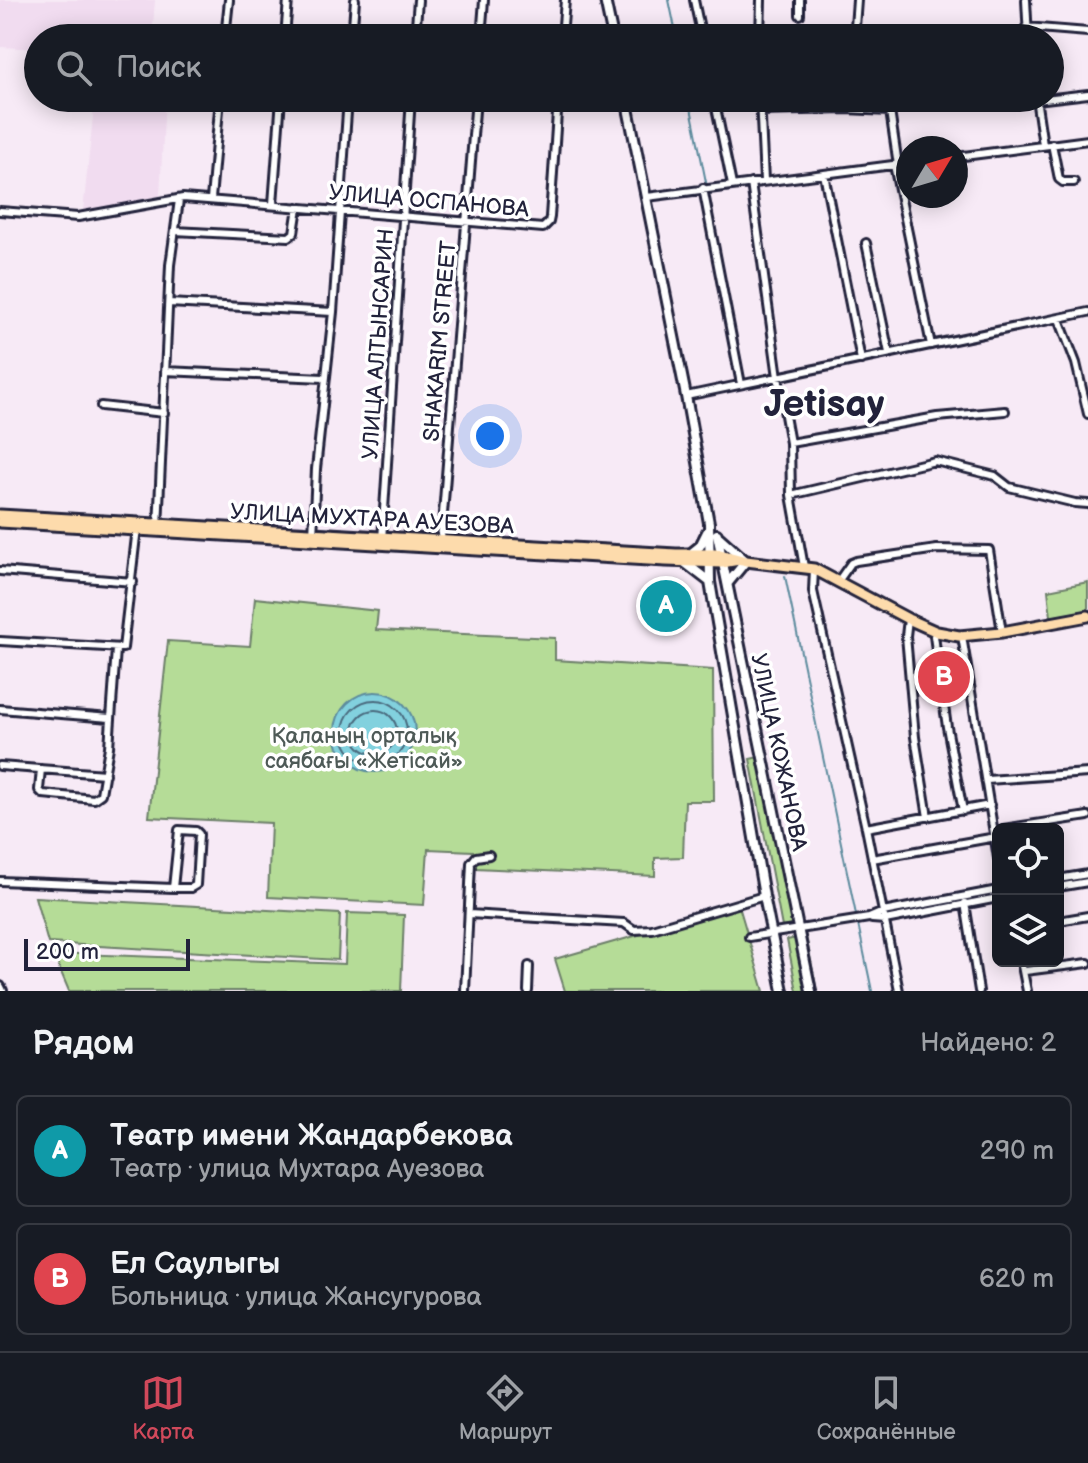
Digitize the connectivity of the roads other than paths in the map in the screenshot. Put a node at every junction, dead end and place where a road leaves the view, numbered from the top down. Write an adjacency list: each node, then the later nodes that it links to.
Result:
1 (229, 0): 14 (street)
2 (288, 0): 15 (street)
3 (355, 0): 16 (street)
4 (418, 0): 17 (street)
5 (484, 0): 18 (street)
6 (565, 0): 19 (street)
7 (605, 0): 20 (street)
8 (694, 0): 21 (street)
9 (761, 0): 22 (street)
10 (800, 0): 13 (street)
11 (857, 0): 23 (street)
12 (1026, 0): 24 (street)
13 (800, 15)
14 (226, 24)
15 (286, 24)
16 (353, 24)
17 (416, 24)
18 (482, 24)
19 (563, 24)
20 (610, 24)
21 (699, 24)
22 (760, 24)
23 (855, 24)
24 (1026, 24)
25 (1064, 30): 26 (street)
26 (1088, 32)
27 (1088, 94): 28 (street)
28 (1064, 96)
29 (219, 112): 52 (street)
30 (280, 112): 54 (street)
31 (347, 112): 57 (street)
32 (410, 112): 59 (street, УЛИЦА АЛТЫНСАРИН)
33 (475, 112): 60 (street, SHAKARIM STREET)
34 (557, 112): 60 (street, УЛИЦА ОСПАНОВА)
35 (629, 112): 51 (street, УЛИЦА КОЖАНОВА)
36 (717, 112): 49 (street)
37 (760, 112): 46 (street)
38 (891, 112): 44 (street)
39 (1038, 112): 42 (street)
40 (1088, 140): 41 (street)
41 (1052, 144): 42 (street); 47 (street)
42 (1043, 145): 43 (street)
43 (968, 155)
44 (896, 165): 45 (street)
45 (824, 174): 46 (street); 69 (street)
46 (764, 181): 48 (street)
47 (1074, 182)
48 (751, 183): 49 (street); 73 (street)
49 (732, 185): 50 (street)
50 (703, 188): 51 (street); 75 (street)
51 (647, 197): 76 (street, УЛИЦА КОЖАНОВА)
52 (211, 199): 53 (street, УЛИЦА ОСПАНОВА); 54 (street, УЛИЦА ОСПАНОВА)
53 (179, 200): 58 (street, УЛИЦА ОСПАНОВА); 61 (street)
54 (273, 204): 55 (street, УЛИЦА ОСПАНОВА)
55 (298, 207): 57 (street, УЛИЦА ОСПАНОВА); 61 (street)
56 (904, 208): 67 (street)
57 (340, 210): 59 (street, УЛИЦА ОСПАНОВА); 64 (street)
58 (0, 211)
59 (403, 215): 60 (street, УЛИЦА ОСПАНОВА); 92 (street, УЛИЦА АЛТЫНСАРИН)
60 (467, 220): 91 (street, SHAKARIM STREET)
61 (175, 231): 63 (street)
62 (866, 243): 68 (street)
63 (169, 303): 64 (street); 72 (street)
64 (333, 312): 74 (street)
65 (1088, 312): 66 (street)
66 (1059, 319): 67 (street); 71 (street)
67 (931, 345): 68 (street)
68 (889, 353): 69 (street)
69 (861, 360): 73 (street)
70 (1088, 360): 71 (street)
71 (1076, 363): 80 (street)
72 (165, 371): 74 (street); 79 (street)
73 (778, 377): 75 (street); 81 (street)
74 (324, 378): 90 (street)
75 (741, 384): 76 (street)
76 (686, 396): 88 (street, УЛИЦА КОЖАНОВА)
77 (101, 406): 79 (street)
78 (1005, 411): 81 (street)
79 (164, 413): 87 (street)
80 (1088, 414)
81 (790, 443): 82 (street)
82 (791, 495): 83 (street); 97 (street)
83 (1088, 504)
84 (0, 515): 86 (main road, УЛИЦА МУХТАРА АУЕЗОВА)
85 (0, 522): 86 (main road, УЛИЦА МУХТАРА АУЕЗОВА)
86 (138, 526): 87 (main road, УЛИЦА МУХТАРА АУЕЗОВА); 100 (street)
87 (158, 527): 90 (main road, УЛИЦА МУХТАРА АУЕЗОВА)
88 (708, 527): 89 (street, УЛИЦА КОЖАНОВА); 93 (street); 94 (street, УЛИЦА КОЖАНОВА)
89 (717, 534): 95 (street, УЛИЦА КОЖАНОВА); 96 (street)
90 (314, 537): 92 (main road, УЛИЦА МУХТАРА АУЕЗОВА)
91 (441, 539): 92 (main road, УЛИЦА МУХТАРА АУЕЗОВА); 93 (main road, УЛИЦА МУХТАРА АУЕЗОВА)
92 (382, 540): 93 (main road, УЛИЦА МУХТАРА АУЕЗОВА)
93 (687, 558): 94 (main road, УЛИЦА МУХТАРА АУЕЗОВА); 101 (street)
94 (709, 558): 95 (main road, УЛИЦА МУХТАРА АУЕЗОВА); 101 (street, УЛИЦА КОЖАНОВА)
95 (721, 558): 96 (main road, УЛИЦА МУХТАРА АУЕЗОВА); 102 (street, УЛИЦА КОЖАНОВА)
96 (744, 560): 97 (main road, УЛИЦА МУХТАРА АУЕЗОВА); 102 (street)
97 (809, 568): 99 (main road, УЛИЦА МУХТАРА АУЕЗОВА); 125 (street)
98 (0, 571): 100 (street)
99 (839, 580): 104 (main road, УЛИЦА МУХТАРА АУЕЗОВА); 106 (street)
100 (133, 582): 109 (street)
101 (710, 582): 113 (street, УЛИЦА КОЖАНОВА)
102 (728, 583): 112 (street, УЛИЦА КОЖАНОВА)
103 (1088, 616): 106 (main road, УЛИЦА МУХТАРА АУЕЗОВА)
104 (908, 619): 105 (main road, УЛИЦА МУХТАРА АУЕЗОВА); 122 (street)
105 (937, 632): 107 (main road, УЛИЦА МУХТАРА АУЕЗОВА); 120 (street)
106 (1002, 632): 107 (main road, УЛИЦА МУХТАРА АУЕЗОВА)
107 (962, 636): 118 (street)
108 (0, 641): 109 (street)
109 (116, 649): 111 (street)
110 (0, 709): 111 (street)
111 (110, 718): 117 (street)
112 (753, 720): 113 (street); 143 (street, УЛИЦА КОЖАНОВА)
113 (736, 725): 136 (street, УЛИЦА КОЖАНОВА)
114 (0, 766): 115 (street)
115 (41, 769): 117 (street); 117 (street)
116 (1088, 773): 118 (street)
117 (105, 774)
118 (987, 780): 119 (street)
119 (990, 805): 120 (street); 123 (street)
120 (963, 811): 122 (street)
121 (1088, 816): 124 (street)
122 (928, 817): 125 (street)
123 (995, 823)
124 (1049, 823)
125 (866, 828): 128 (street)
126 (992, 833): 128 (street)
127 (489, 855): 139 (street)
128 (872, 859): 140 (street)
129 (1088, 874): 130 (street)
130 (1064, 878)
131 (0, 881): 134 (street)
132 (1088, 882): 133 (street)
133 (1064, 886)
134 (173, 888): 134 (street)
135 (992, 891): 140 (street)
136 (764, 896): 139 (street); 144 (street, УЛИЦА КОЖАНОВА)
137 (992, 899): 138 (street)
138 (965, 903): 140 (street); 155 (street)
139 (469, 914): 150 (street)
140 (884, 916): 143 (street); 154 (street)
141 (1088, 916): 142 (street)
142 (1064, 920)
143 (799, 931): 144 (street); 153 (street, УЛИЦА КОЖАНОВА)
144 (772, 935): 145 (street); 152 (street, УЛИЦА КОЖАНОВА)
145 (749, 937)
146 (1088, 963): 149 (street)
147 (529, 966): 151 (street)
148 (1023, 967): 149 (street)
149 (1025, 971): 156 (street)
150 (465, 991)
151 (528, 991)
152 (783, 991)
153 (811, 991)
154 (899, 991)
155 (979, 991)
156 (1027, 991)

